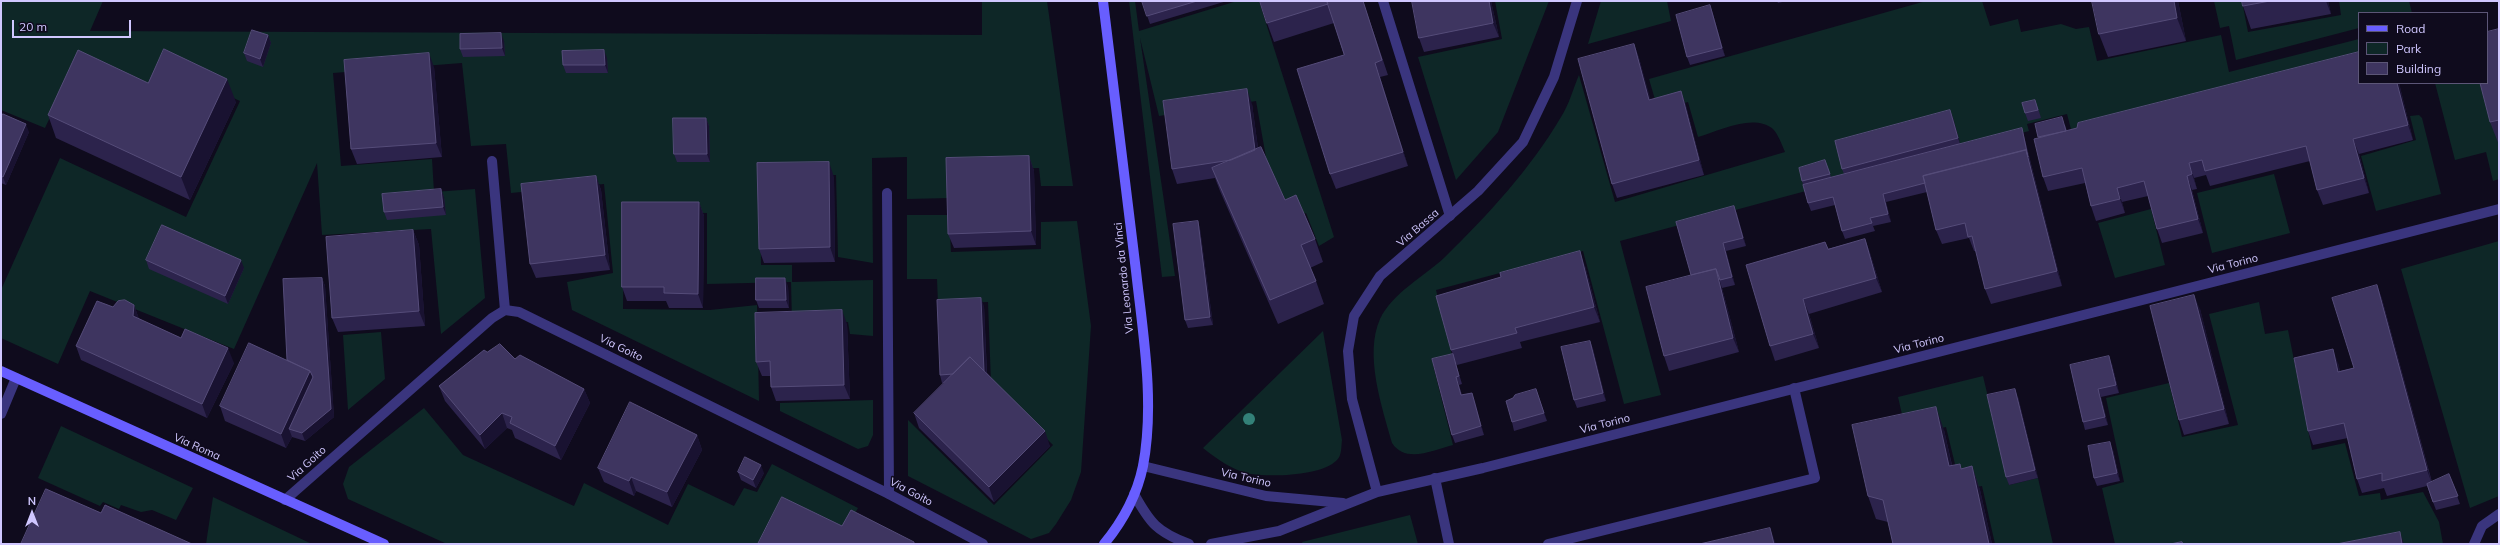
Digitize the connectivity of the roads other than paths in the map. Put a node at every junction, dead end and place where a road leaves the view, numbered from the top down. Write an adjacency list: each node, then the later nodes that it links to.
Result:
1 (1103, 1): 13 (street, Via Leonardo da Vinci)
2 (1383, 1): 7 (street)
3 (1577, 1): 7 (street, Via Bassa)
4 (492, 161): 8 (street)
5 (887, 193): 16 (street)
6 (2499, 209): 11 (street, Via Torino)
7 (1450, 216): 15 (street, Via Bassa)
8 (505, 310): 16 (street, Via Goito); 18 (street, Via Goito)
9 (1, 371): 10 (street, Via Roma)
10 (16, 378): 12 (street); 18 (street, Via Roma)
11 (1794, 388): 14 (street, Via Torino); 27 (street)
12 (1, 414)
13 (1143, 466): 17 (street, Via Leonardo da Vinci); 19 (street, Via Torino)
14 (1435, 478): 15 (street, Via Torino); 26 (street)
15 (1377, 492): 19 (street, Via Torino)
16 (889, 494): 22 (street, Via Goito)
17 (1134, 494): 23 (street, Via Leonardo da Vinci); 24 (street)
18 (285, 500): 21 (street, Via Roma)
19 (1345, 504): 25 (street, Via Torino)
20 (2499, 514): 28 (street)
21 (384, 544)
22 (984, 544)
23 (1104, 544)
24 (1189, 544)
25 (1211, 544)
26 (1449, 544)
27 (1548, 544)
28 (2474, 544)

